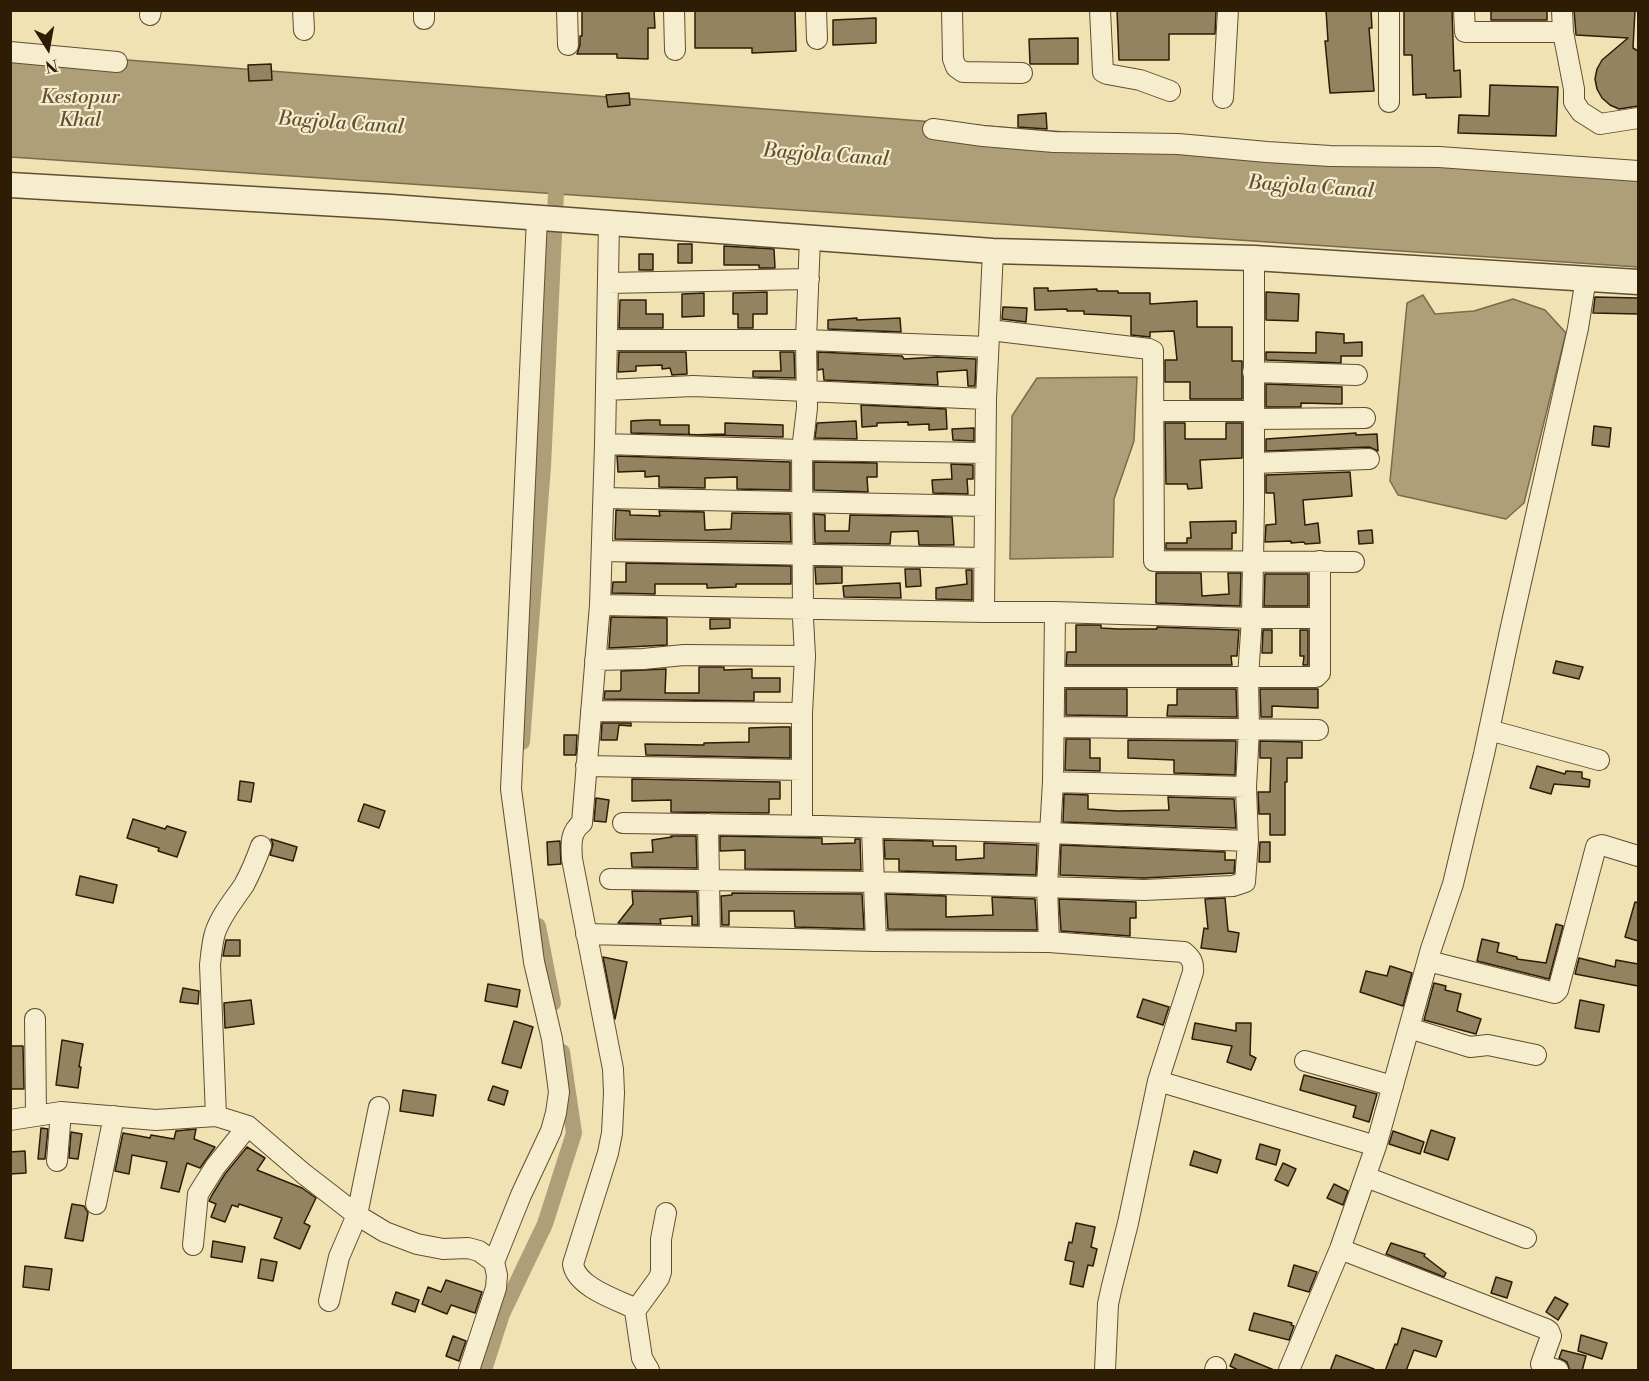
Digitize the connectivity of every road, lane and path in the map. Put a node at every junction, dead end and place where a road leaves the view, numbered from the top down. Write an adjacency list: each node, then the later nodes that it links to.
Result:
1 (567, 10): 12 (street)
2 (674, 10): 13 (street)
3 (816, 10): 11 (street)
4 (952, 10): 16 (street)
5 (1100, 10): 17 (street)
6 (1228, 10): 18 (street)
7 (1389, 10): 19 (street)
8 (1464, 10): 10 (street)
9 (1562, 10): 10 (street)
10 (1563, 32): 20 (street)
11 (817, 39)
12 (568, 45)
13 (675, 50)
14 (10, 52): 15 (street)
15 (117, 62)
16 (1022, 73)
17 (1170, 91)
18 (1223, 98)
19 (1389, 102)
20 (1638, 118)
21 (933, 129): 22 (street)
22 (1638, 171)
23 (10, 185): 24 (street)
24 (542, 219): 25 (street); 118 (street)
25 (609, 224): 26 (street); 32 (street)
26 (810, 238): 27 (street); 30 (street)
27 (993, 251): 28 (street); 33 (street)
28 (1254, 258): 29 (street); 36 (street)
29 (1586, 278): 31 (street); 73 (street)
30 (809, 279): 32 (street); 35 (street)
31 (1638, 282)
32 (608, 283): 34 (street)
33 (989, 339): 35 (street); 40 (street); 41 (street)
34 (607, 340): 35 (street); 39 (street)
35 (806, 340): 38 (street)
36 (1253, 372): 37 (street); 42 (street)
37 (1357, 375)
38 (806, 389): 39 (street); 40 (street); 45 (street)
39 (606, 390): 44 (street)
40 (986, 399): 46 (street)
41 (1154, 411): 42 (street); 57 (street)
42 (1254, 415): 43 (street); 48 (street)
43 (1365, 418)
44 (605, 444): 45 (street); 49 (street)
45 (802, 450): 46 (street); 50 (street)
46 (985, 453): 51 (street)
47 (1369, 459): 48 (street)
48 (1254, 463): 57 (street)
49 (604, 498): 50 (street); 52 (street)
50 (802, 503): 51 (street); 53 (street)
51 (985, 506): 54 (street)
52 (602, 551): 53 (street); 58 (street)
53 (802, 555): 54 (street); 59 (street)
54 (984, 558): 60 (street)
55 (1320, 561): 56 (street); 57 (street); 63 (street)
56 (1354, 562)
57 (1252, 563): 62 (street)
58 (600, 605): 59 (street); 65 (street)
59 (802, 607): 60 (street); 64 (street)
60 (984, 612): 61 (street)
61 (1055, 612): 62 (street); 66 (street)
62 (1252, 618): 63 (street); 67 (street)
63 (1320, 618): 67 (street)
64 (805, 656): 65 (street); 69 (street)
65 (595, 660): 68 (street)
66 (1055, 677): 67 (street); 70 (street)
67 (1248, 677): 71 (street)
68 (591, 711): 69 (street); 75 (street)
69 (802, 713): 76 (street)
70 (1054, 727): 71 (street); 77 (street)
71 (1249, 730): 72 (street); 78 (street)
72 (1318, 730)
73 (1489, 730): 74 (street); 95 (street)
74 (1599, 760)
75 (586, 766): 76 (street); 91 (street)
76 (802, 770): 81 (street)
77 (1053, 782): 78 (street); 83 (street)
78 (1246, 787): 84 (street)
79 (623, 823): 80 (street)
80 (708, 824): 81 (street); 88 (street)
81 (802, 825): 82 (street)
82 (872, 828): 83 (street); 89 (street)
83 (1050, 833): 84 (street); 90 (street)
84 (1248, 841): 90 (street)
85 (261, 846): 106 (street)
86 (1638, 856): 95 (street)
87 (610, 879): 88 (street)
88 (708, 880): 89 (street); 92 (street)
89 (875, 882): 90 (street); 93 (street)
90 (1047, 885): 94 (street)
91 (586, 934): 92 (street); 120 (street)
92 (710, 936): 93 (street)
93 (876, 941): 94 (street)
94 (1049, 942): 100 (street)
95 (1428, 961): 97 (street)
96 (35, 1019): 104 (street)
97 (1409, 1028): 98 (street); 101 (street)
98 (1536, 1055)
99 (1305, 1061): 101 (street)
100 (1158, 1081): 109 (street); 123 (street)
101 (1393, 1086): 109 (street)
102 (379, 1107): 114 (street)
103 (61, 1112): 104 (street); 105 (street); 110 (street)
104 (36, 1115): 107 (street)
105 (114, 1116): 106 (street); 112 (street)
106 (216, 1116): 108 (street)
107 (10, 1120)
108 (248, 1125): 114 (street); 116 (street)
109 (1376, 1146): 111 (street)
110 (57, 1161)
111 (1366, 1177): 115 (street); 117 (street)
112 (96, 1204)
113 (666, 1213): 120 (street)
114 (357, 1215): 118 (street); 119 (street)
115 (1526, 1238)
116 (193, 1245)
117 (1340, 1250): 124 (street); 125 (street)
118 (494, 1262): 121 (street)
119 (329, 1301)
120 (635, 1311): 122 (street)
121 (469, 1371)
122 (649, 1371)
123 (1105, 1371)
124 (1289, 1371)
125 (1558, 1371)

